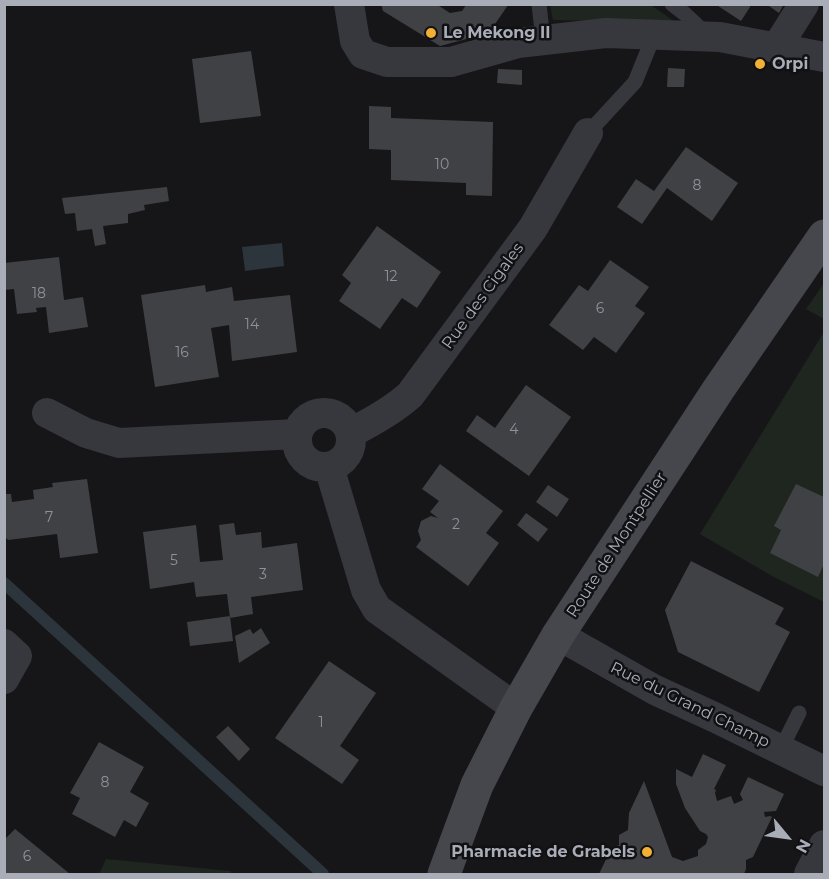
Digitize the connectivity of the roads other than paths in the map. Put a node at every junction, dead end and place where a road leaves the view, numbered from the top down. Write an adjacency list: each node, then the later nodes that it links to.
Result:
1 (349, 4): 7 (street)
2 (539, 4): 7 (lane)
3 (672, 4): 6 (lane)
4 (804, 4): 8 (street)
5 (654, 35): 6 (street); 7 (street); 10 (lane)
6 (708, 37): 8 (street)
7 (543, 40)
8 (777, 47): 9 (street)
9 (825, 57)
10 (588, 134): 13 (street, Rue des Cigales)
11 (825, 236): 16 (street, Route de Montpellier)
12 (47, 412): 14 (street)
13 (350, 433): 14 (street); 15 (street)
14 (297, 434): 15 (street)
15 (329, 467): 17 (street)
16 (558, 635): 17 (street, Route de Montpellier); 19 (street, Rue du Grand Champ)
17 (516, 708): 22 (street, Route de Montpellier)
18 (799, 712): 19 (lane)
19 (781, 749): 20 (street, Rue du Grand Champ)
20 (825, 771)
21 (825, 845): 23 (street)
22 (444, 874)
23 (808, 874)

